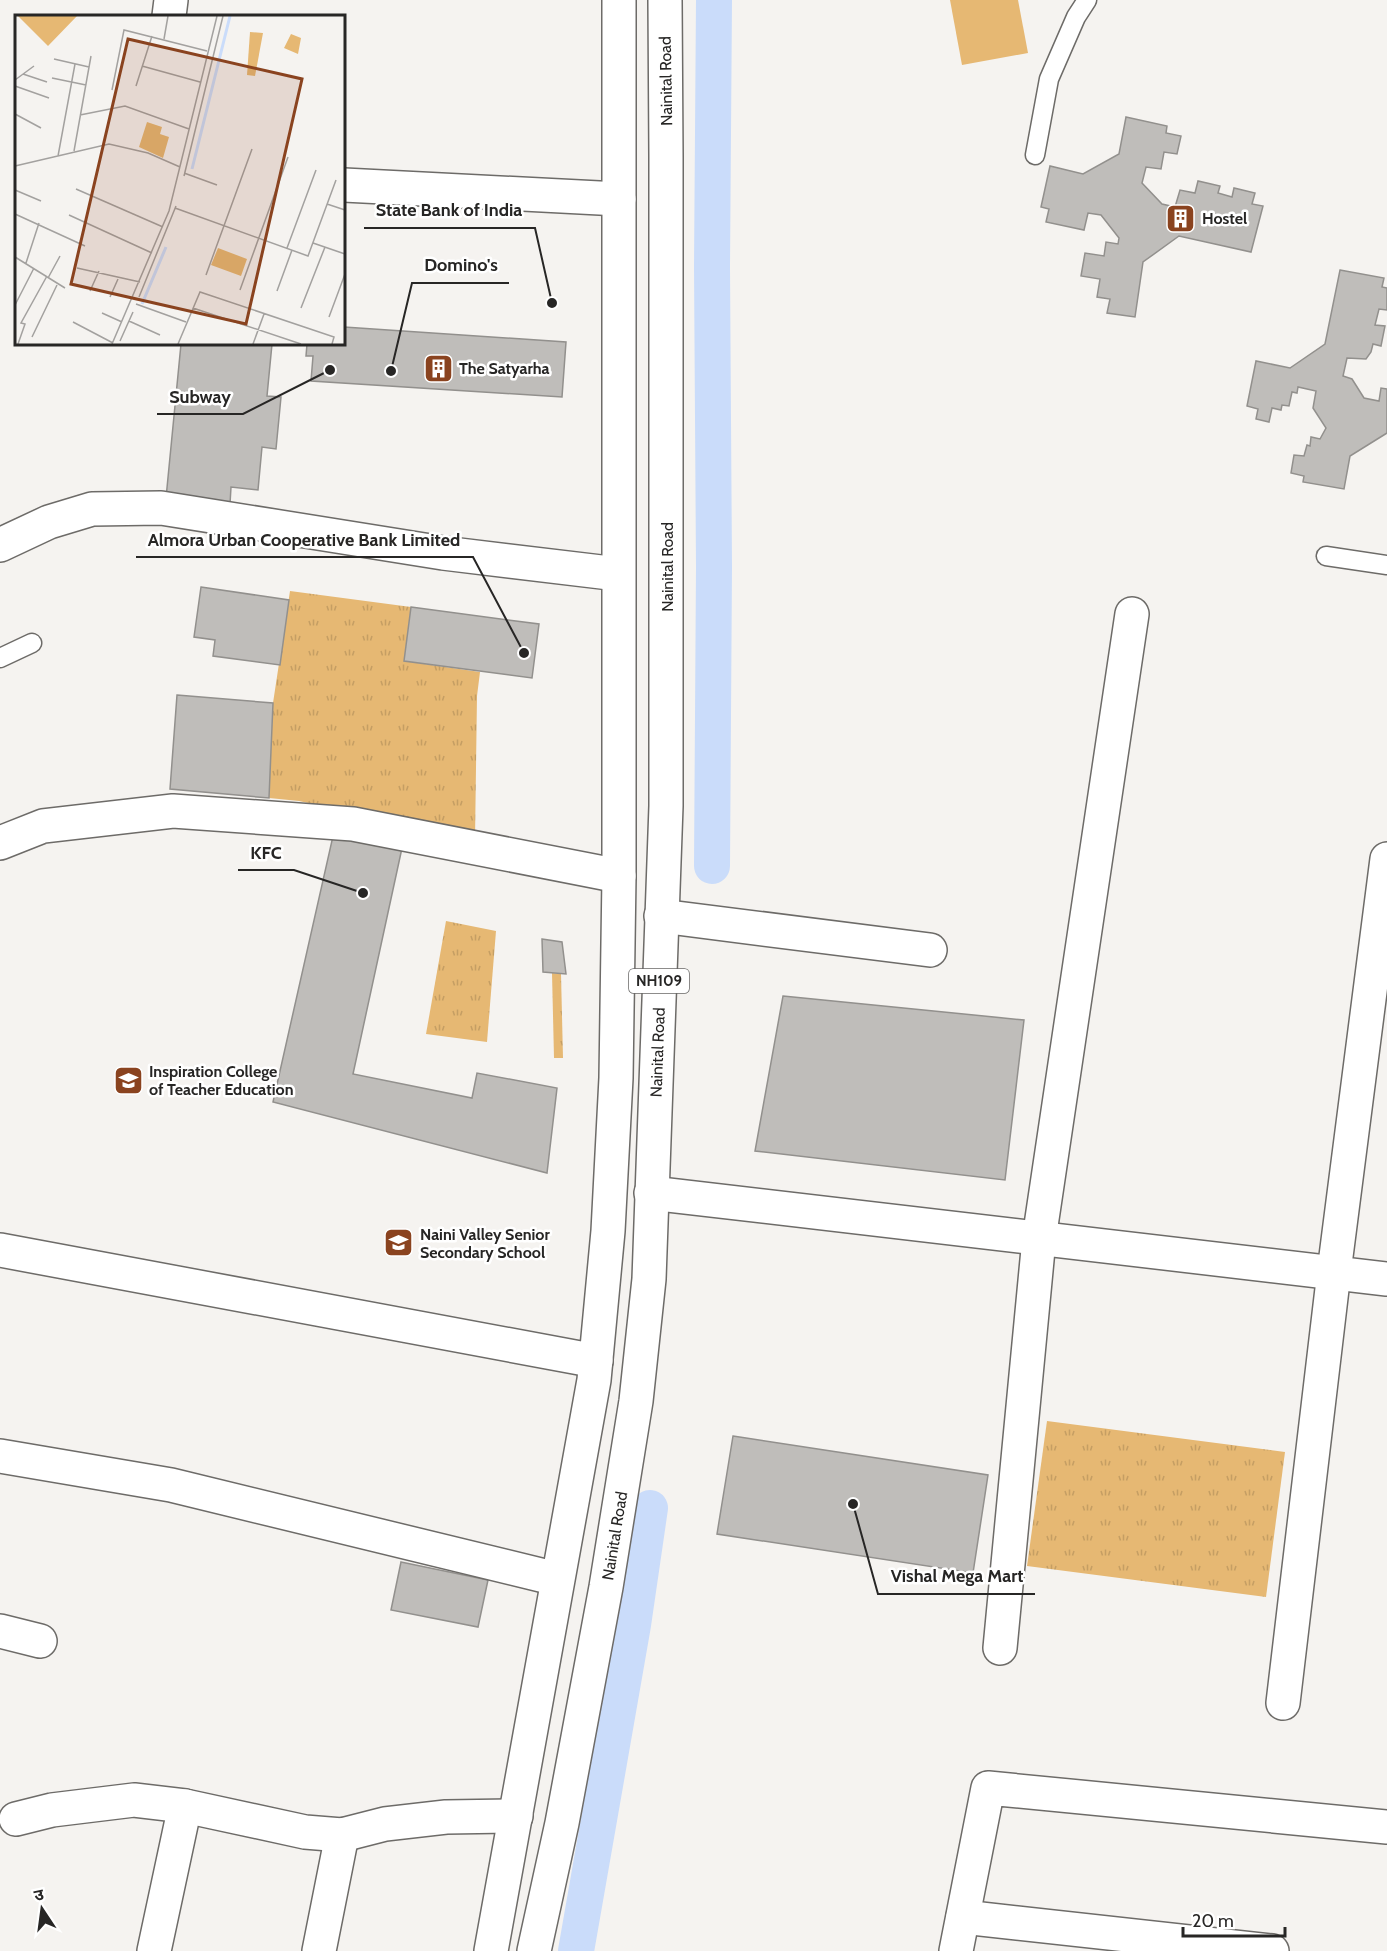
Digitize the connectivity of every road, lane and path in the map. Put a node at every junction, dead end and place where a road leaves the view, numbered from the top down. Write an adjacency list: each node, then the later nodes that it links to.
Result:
1 (171, 0): 5 (main road)
2 (620, 0): 8 (main road, NH109)
3 (664, 0): 19 (main road, Nainital Road / NH109)
4 (1087, 0): 6 (lane)
5 (169, 15)
6 (1035, 155)
7 (345, 185): 8 (main road)
8 (619, 199): 12 (main road, NH109)
9 (0, 545): 12 (main road)
10 (1326, 556): 11 (lane)
11 (1387, 565)
12 (618, 574): 18 (main road, NH109)
13 (1132, 614): 26 (main road)
14 (32, 643): 15 (lane)
15 (0, 658)
16 (0, 843): 18 (main road)
17 (1387, 859): 28 (main road)
18 (619, 876): 19 (main road); 20 (main road, NH109)
19 (663, 878): 21 (main road, Nainital Road / NH109)
20 (619, 913): 21 (main road); 23 (main road, NH109)
21 (661, 916): 22 (main road); 24 (main road, Nainital Road / NH109)
22 (930, 950)
23 (618, 967): 24 (main road); 30 (main road, NH109)
24 (659, 969): 25 (main road, Nainital Road / NH109)
25 (651, 1193): 26 (main road); 46 (main road, Nainital Road / NH109)
26 (1039, 1239): 28 (main road); 35 (main road)
27 (0, 1250): 30 (main road)
28 (1334, 1272): 29 (main road); 36 (main road)
29 (1387, 1279)
30 (596, 1361): 32 (main road, NH109)
31 (0, 1456): 32 (main road)
32 (557, 1579): 38 (main road, NH109)
33 (0, 1631): 34 (main road)
34 (40, 1641)
35 (1000, 1648)
36 (1283, 1703)
37 (185, 1806): 39 (main road); 41 (main road); 43 (main road)
38 (516, 1816): 41 (main road); 45 (main road, NH109)
39 (16, 1819)
40 (1387, 1827): 42 (main road)
41 (342, 1835): 44 (main road)
42 (963, 1917): 47 (main road); 48 (main road)
43 (154, 1951)
44 (320, 1951)
45 (491, 1951)
46 (534, 1951)
47 (956, 1951)
48 (1272, 1951)

